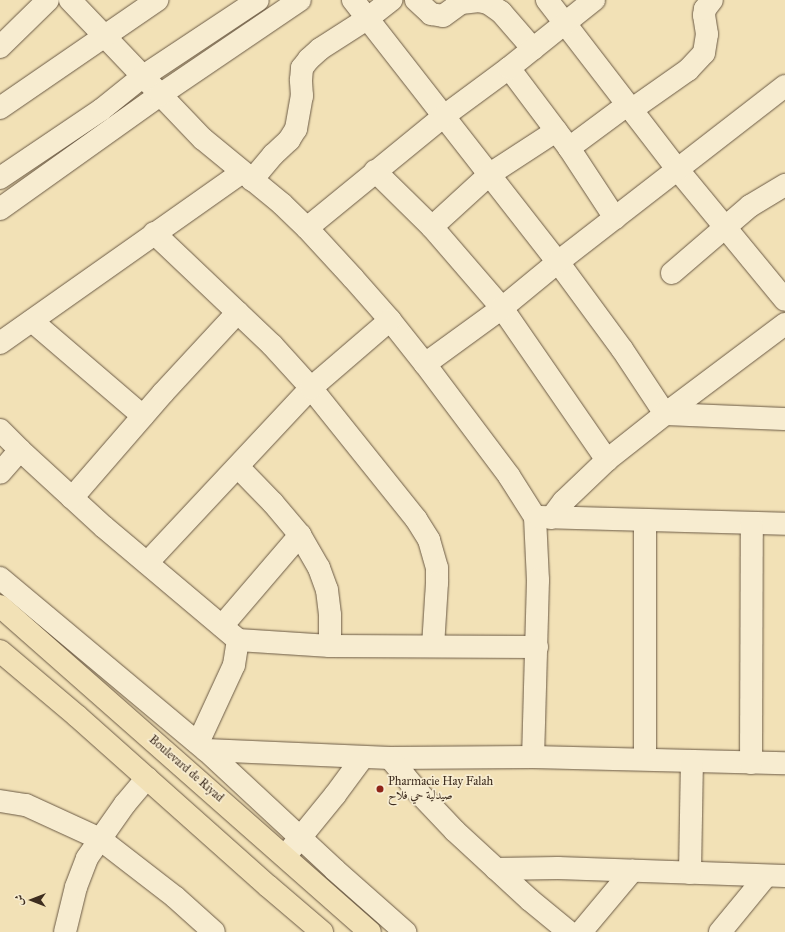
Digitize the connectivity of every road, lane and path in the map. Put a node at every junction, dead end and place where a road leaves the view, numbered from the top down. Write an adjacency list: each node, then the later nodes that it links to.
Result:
1 (48, 0): 15 (street)
2 (70, 0): 14 (street)
3 (157, 0): 14 (street)
4 (258, 0): 18 (street)
5 (300, 0): 20 (street)
6 (353, 0): 12 (street)
7 (391, 0): 12 (street)
8 (416, 0): 16 (street)
9 (547, 0): 13 (street)
10 (594, 0): 13 (street)
11 (712, 0): 22 (street)
12 (367, 19): 23 (street); 28 (street)
13 (564, 23): 16 (street); 22 (street)
14 (103, 36): 18 (street); 21 (street)
15 (0, 47)
16 (533, 49): 17 (street)
17 (509, 68): 23 (street); 24 (street)
18 (142, 77): 20 (street); 29 (street)
19 (785, 86): 25 (street)
20 (160, 95): 28 (street); 31 (street)
21 (0, 108)
22 (629, 108): 24 (street); 25 (street)
23 (444, 116): 26 (street); 27 (street)
24 (563, 140): 27 (street); 32 (street)
25 (678, 170): 32 (street); 35 (street)
26 (375, 171): 33 (street); 34 (street)
27 (490, 174): 33 (street); 37 (street)
28 (247, 176): 34 (street); 36 (street)
29 (0, 178)
30 (785, 185): 35 (street)
31 (0, 209)
32 (615, 218): 37 (street)
33 (432, 227): 40 (street)
34 (306, 228): 42 (street)
35 (725, 228): 38 (street); 39 (street)
36 (154, 234): 41 (street); 43 (street)
37 (558, 262): 40 (street); 48 (street)
38 (672, 274)
39 (785, 300)
40 (502, 308): 46 (street); 53 (street)
41 (238, 312): 47 (street); 49 (street)
42 (390, 320): 46 (street); 47 (street)
43 (32, 321): 45 (street); 49 (street)
44 (785, 324): 48 (street)
45 (0, 343)
46 (425, 364): 57 (street)
47 (311, 388): 54 (street); 67 (street)
48 (665, 414): 50 (street); 53 (street)
49 (143, 416): 56 (street)
50 (785, 419)
51 (0, 430): 52 (street)
52 (20, 450): 55 (street); 56 (street)
53 (607, 460): 57 (street)
54 (238, 467): 61 (street); 62 (street)
55 (0, 473)
56 (72, 498): 62 (street)
57 (543, 517): 58 (street); 68 (street)
58 (645, 520): 59 (street); 74 (street)
59 (752, 524): 60 (street); 76 (street)
60 (785, 524)
61 (300, 535): 65 (street); 66 (street)
62 (147, 563): 65 (street)
63 (0, 578): 70 (street)
64 (0, 606): 82 (main road, Boulevard de Riyad)
65 (230, 633): 66 (street); 70 (street)
66 (330, 646): 67 (street)
67 (433, 646): 68 (street)
68 (536, 647): 73 (street)
69 (0, 651): 78 (main road)
70 (202, 747): 71 (street); 80 (street)
71 (363, 756): 72 (street); 80 (street)
72 (390, 758): 73 (street); 83 (street)
73 (533, 758): 74 (street)
74 (645, 759): 75 (street)
75 (692, 761): 76 (street); 85 (street)
76 (751, 763): 77 (street)
77 (785, 763)
78 (147, 778): 81 (street); 89 (main road)
79 (2, 807): 81 (street)
80 (300, 838): 82 (street); 91 (street)
81 (100, 839): 87 (street); 88 (street)
82 (285, 856): 90 (main road, Boulevard de Riyad)
83 (496, 869): 84 (street); 92 (street)
84 (632, 871): 85 (street); 93 (street)
85 (690, 873): 86 (street)
86 (776, 876): 94 (street)
87 (66, 932)
88 (214, 932)
89 (322, 932)
90 (370, 932)
91 (405, 932)
92 (569, 932)
93 (581, 932)
94 (720, 932)

